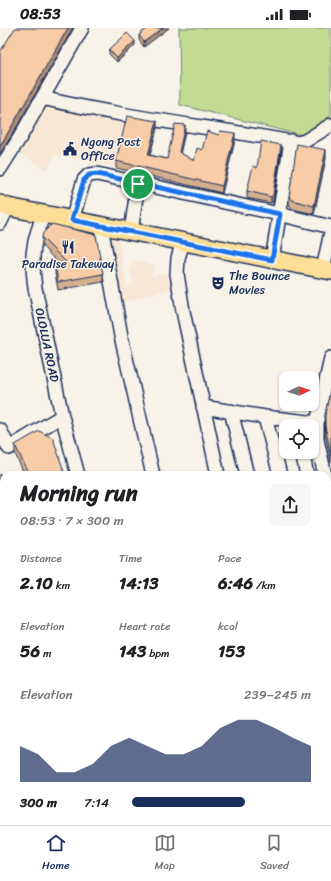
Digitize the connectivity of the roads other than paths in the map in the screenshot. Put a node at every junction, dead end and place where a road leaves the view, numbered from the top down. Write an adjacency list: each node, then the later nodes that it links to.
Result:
1 (82, 28): 2 (street)
2 (42, 98): 4 (street); 5 (street)
3 (331, 125): 4 (street)
4 (291, 142): 9 (street)
5 (0, 169)
6 (138, 184): 9 (street); 10 (street); 14 (street)
7 (4, 206): 8 (main road); 11 (street)
8 (44, 214): 10 (main road); 22 (street, OLOLUA ROAD)
9 (280, 214): 13 (street); 17 (street)
10 (72, 220): 12 (main road)
11 (0, 223)
12 (101, 226): 14 (main road); 31 (street)
13 (331, 227)
14 (131, 232): 16 (main road)
15 (331, 232): 18 (street)
16 (183, 242): 17 (main road); 20 (street)
17 (272, 260): 18 (main road)
18 (327, 270)
19 (331, 358): 24 (street)
20 (203, 408): 21 (street); 32 (street)
21 (231, 411): 23 (street); 33 (street)
22 (62, 416): 28 (street); 30 (street, OLOLUA ROAD)
23 (265, 417): 25 (street); 34 (street)
24 (318, 419)
25 (279, 420)
26 (0, 430): 28 (street)
27 (319, 449): 36 (street)
28 (4, 450)
29 (304, 459): 35 (street)
30 (77, 471)
31 (152, 471)
32 (217, 471)
33 (246, 471)
34 (279, 471)
35 (306, 471)
36 (324, 471)

